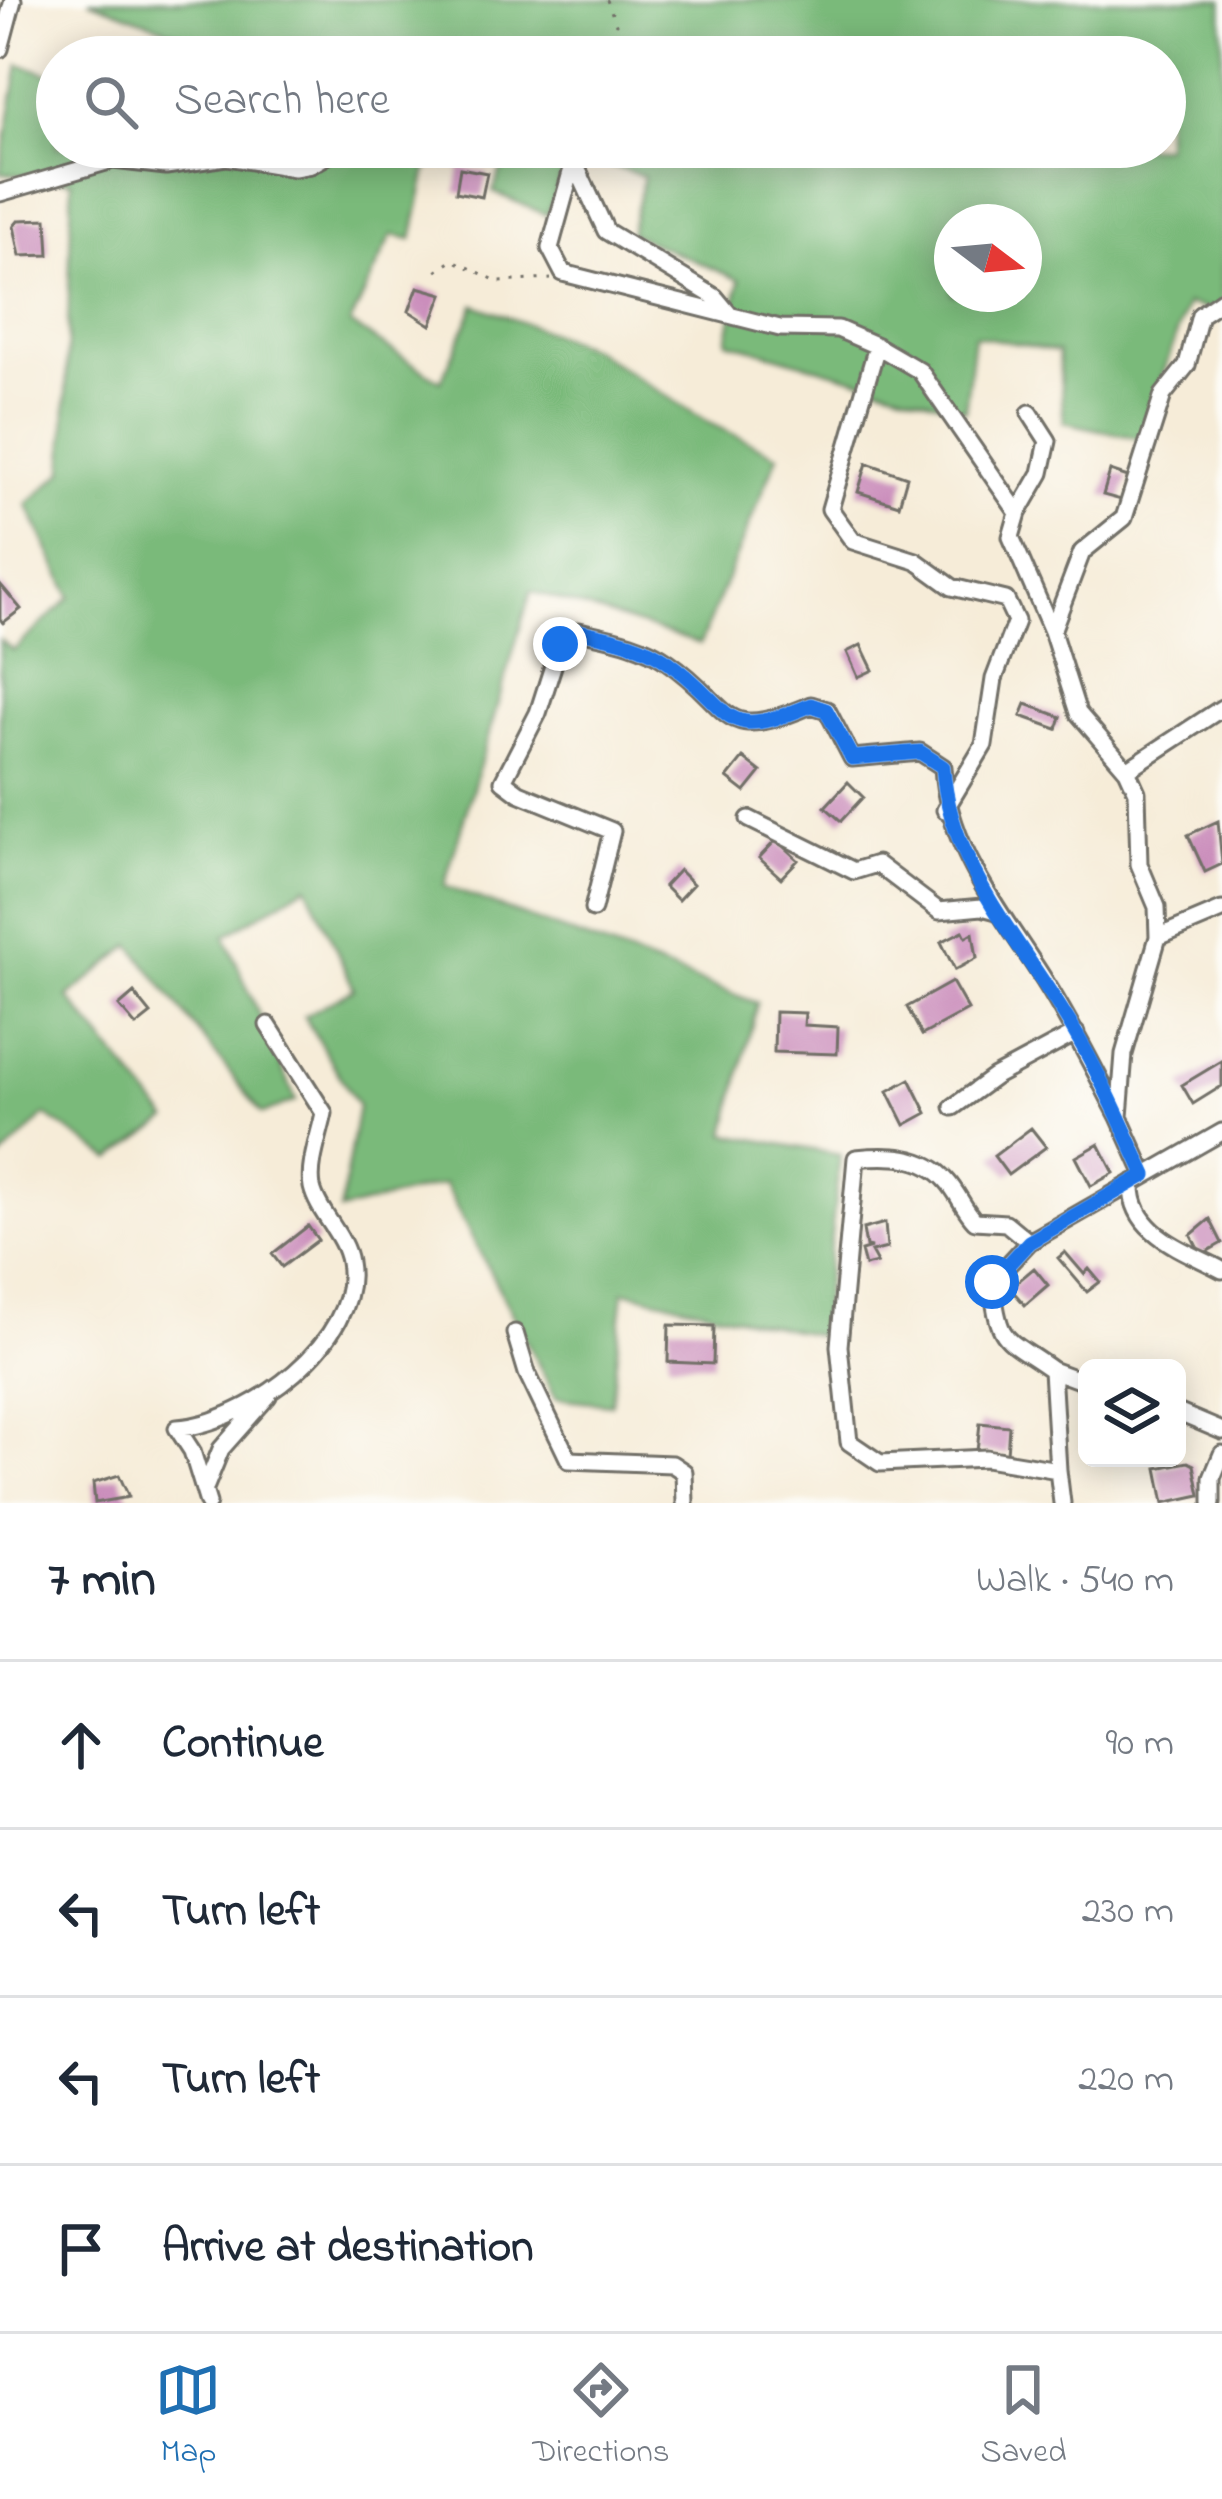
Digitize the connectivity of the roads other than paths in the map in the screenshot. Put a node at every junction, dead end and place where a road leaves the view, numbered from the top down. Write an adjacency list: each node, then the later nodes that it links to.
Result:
1 (13, 0): 2 (street)
2 (0, 49)
3 (86, 168): 6 (street)
4 (575, 168): 8 (street)
5 (577, 168): 8 (street)
6 (0, 193)
7 (1222, 299): 12 (street)
8 (730, 315): 9 (street)
9 (877, 346): 11 (street); 15 (street)
10 (1030, 413): 11 (street)
11 (1018, 513): 12 (street)
12 (1052, 631): 14 (street)
13 (1222, 708): 14 (street)
14 (1127, 770): 20 (street)
15 (945, 810): 17 (street); 19 (street)
16 (749, 819): 19 (street)
17 (593, 909)
18 (1222, 910): 20 (street)
19 (997, 911): 22 (street)
20 (1158, 937): 24 (street)
21 (268, 1025): 32 (street)
22 (1076, 1034): 23 (street); 24 (street)
23 (953, 1107)
24 (1119, 1118): 26 (street)
25 (1222, 1132): 26 (street)
26 (1138, 1179): 27 (street); 28 (street)
27 (1029, 1242): 30 (street); 36 (street)
28 (1222, 1270)
29 (515, 1333): 38 (street)
30 (1052, 1370): 31 (street); 36 (street)
31 (1078, 1380)
32 (271, 1393): 37 (street); 37 (street)
33 (1186, 1416): 34 (street)
34 (1222, 1431)
35 (1222, 1454): 40 (street)
36 (1058, 1470): 39 (street)
37 (207, 1495)
38 (685, 1503)
39 (1062, 1503)
40 (1212, 1503)

